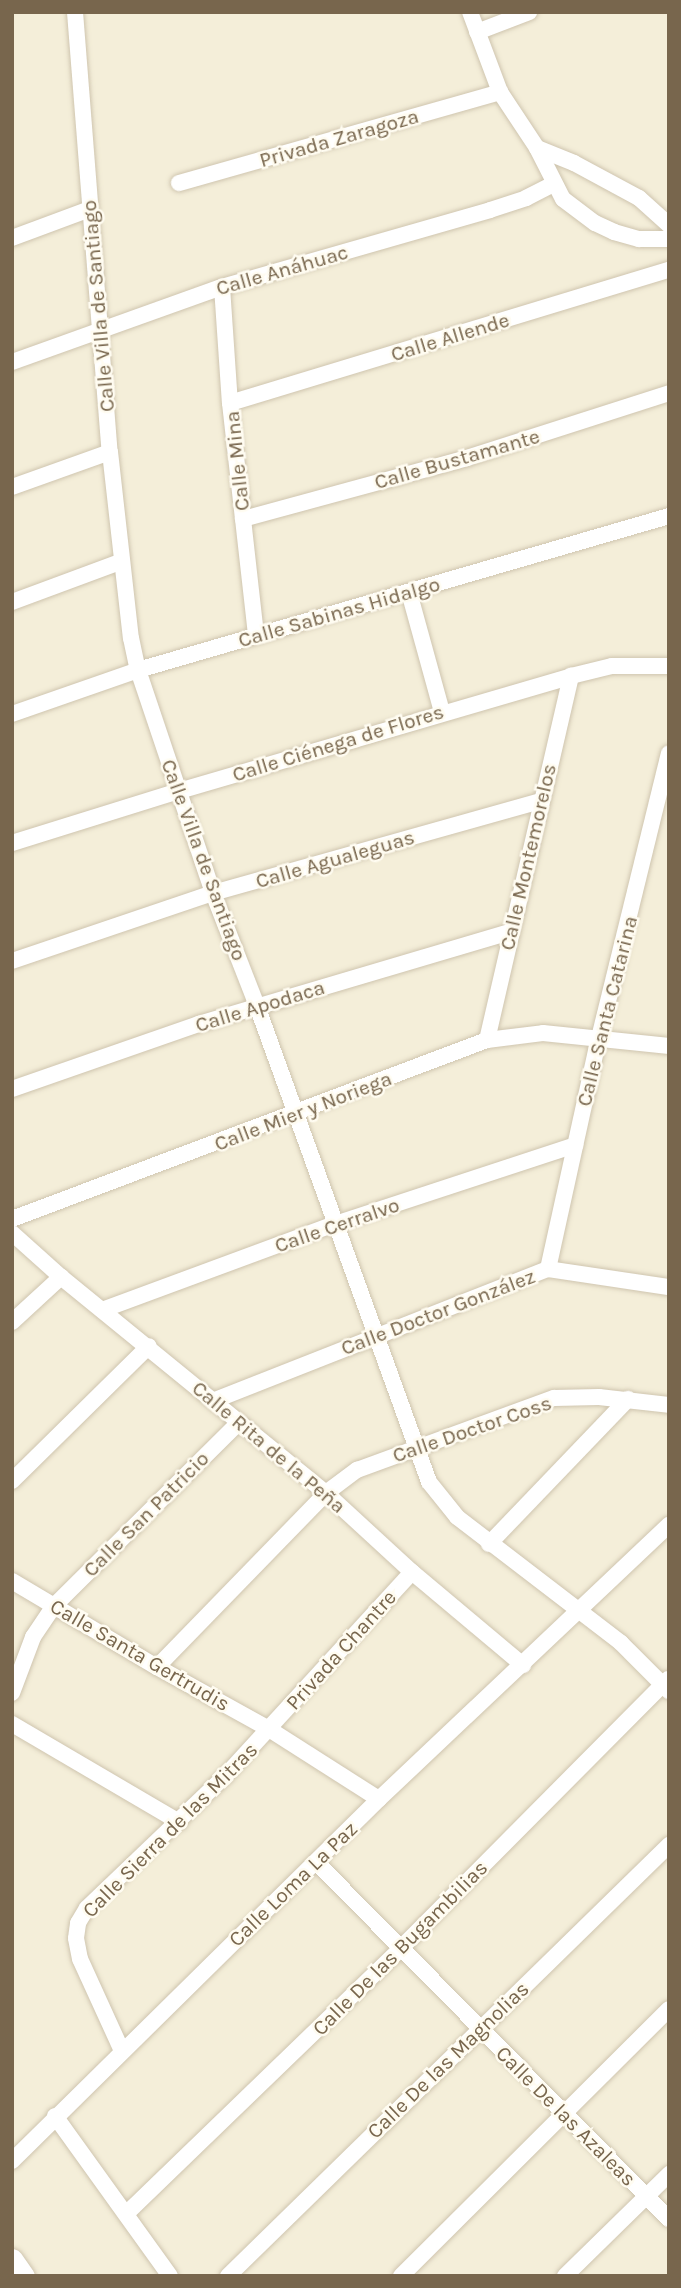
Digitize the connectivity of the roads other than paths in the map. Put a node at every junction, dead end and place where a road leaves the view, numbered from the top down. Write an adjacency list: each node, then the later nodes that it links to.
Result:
1 (75, 12): 9 (street, Calle Villa de Santiago)
2 (470, 12): 4 (street)
3 (529, 12): 4 (street)
4 (477, 32): 5 (street)
5 (500, 92): 6 (street); 7 (street, Privada Zaragoza)
6 (537, 148): 8 (street); 10 (street)
7 (179, 183)
8 (553, 184): 12 (street); 14 (street, Calle Anáhuac)
9 (90, 209): 11 (street); 15 (street, Calle Villa de Santiago)
10 (669, 225)
11 (12, 238)
12 (669, 239)
13 (669, 270): 18 (street, Calle Allende)
14 (222, 287): 15 (street, Calle Anáhuac); 18 (street, Calle Mina)
15 (103, 329): 16 (street, Calle Anáhuac); 19 (street, Calle Villa de Santiago)
16 (12, 362)
17 (669, 393): 22 (street, Calle Bustamante)
18 (230, 403): 22 (street, Calle Mina)
19 (110, 452): 20 (street); 23 (street, Calle Villa de Santiago)
20 (12, 487)
21 (669, 516): 24 (street, Calle Sabinas Hidalgo)
22 (243, 519): 26 (street, Calle Mina)
23 (120, 562): 25 (street); 28 (street, Calle Villa de Santiago)
24 (409, 593): 26 (street, Calle Sabinas Hidalgo); 30 (street)
25 (12, 602)
26 (256, 635): 28 (street, Calle Sabinas Hidalgo)
27 (669, 666): 29 (street, Calle Ciénega de Flores)
28 (138, 670): 31 (street, Calle Sabinas Hidalgo); 33 (street, Calle Villa de Santiago)
29 (571, 676): 30 (street, Calle Ciénega de Flores); 34 (street, Calle Montemorelos)
30 (442, 712): 33 (street, Calle Ciénega de Flores)
31 (12, 714)
32 (669, 752): 40 (street, Calle Santa Catarina)
33 (178, 791): 35 (street, Calle Ciénega de Flores); 36 (street, Calle Villa de Santiago)
34 (540, 801): 36 (street, Calle Agualeguas); 37 (street, Calle Montemorelos)
35 (12, 843)
36 (213, 893): 38 (street, Calle Agualeguas); 39 (street, Calle Villa de Santiago)
37 (510, 932): 39 (street, Calle Apodaca); 41 (street, Calle Montemorelos)
38 (12, 961)
39 (257, 1006): 43 (street, Calle Apodaca); 44 (street, Calle Villa de Santiago)
40 (599, 1038): 41 (street, Calle Mier y Noriega); 42 (street, Calle Mier y Noriega); 45 (street, Calle Santa Catarina)
41 (488, 1040): 44 (street, Calle Mier y Noriega)
42 (669, 1046)
43 (12, 1089)
44 (295, 1114): 46 (street, Calle Mier y Noriega); 47 (street, Calle Villa de Santiago)
45 (575, 1145): 47 (street, Calle Cerralvo); 49 (street, Calle Santa Catarina)
46 (12, 1219)
47 (335, 1224): 52 (street, Calle Cerralvo); 54 (street, Calle Villa de Santiago)
48 (12, 1233): 50 (street, Calle Rita de la Peña)
49 (548, 1269): 51 (street, Calle Doctor González); 54 (street, Calle Doctor González)
50 (61, 1277): 52 (street, Calle Rita de la Peña); 53 (street)
51 (668, 1284)
52 (102, 1310): 55 (street, Calle Rita de la Peña)
53 (12, 1322)
54 (374, 1335): 57 (street, Calle Doctor González); 60 (street, Calle Villa de Santiago)
55 (149, 1346): 57 (street, Calle Rita de la Peña); 61 (street)
56 (628, 1399): 58 (street, Calle Doctor Coss); 60 (street, Calle Doctor Coss); 64 (street)
57 (215, 1400): 59 (street, Calle Rita de la Peña)
58 (669, 1405)
59 (239, 1422): 62 (street, Calle Rita de la Peña); 67 (street, Calle San Patricio)
60 (414, 1448): 62 (street, Calle Doctor Coss); 64 (street, Calle Villa de Santiago)
61 (12, 1480)
62 (326, 1493): 65 (street, Calle Rita de la Peña); 70 (street, Calle Doctor Coss)
63 (669, 1525): 68 (street, Calle Loma La Paz)
64 (489, 1544): 68 (street, Calle Villa de Santiago)
65 (412, 1572): 69 (street, Calle Rita de la Peña); 74 (street, Privada Chantre)
66 (12, 1581): 67 (street, Calle Santa Gertrudis)
67 (54, 1606): 70 (street, Calle Santa Gertrudis); 72 (street, Calle San Patricio)
68 (579, 1612): 69 (street, Calle Loma La Paz); 71 (street, Calle Villa de Santiago)
69 (523, 1665): 75 (street, Calle Loma La Paz)
70 (157, 1667): 74 (street, Calle Santa Gertrudis)
71 (666, 1685): 79 (street, Calle De las Bugambilias)
72 (12, 1693)
73 (12, 1724): 76 (street)
74 (270, 1728): 75 (street, Calle Santa Gertrudis); 76 (street, Calle Sierra de las Mitras)
75 (379, 1799): 78 (street, Calle Loma La Paz)
76 (179, 1822): 82 (street, Calle Sierra de las Mitras)
77 (669, 1845): 81 (street, Calle De las Magnolias)
78 (316, 1861): 79 (street, Calle De las Azaleas); 82 (street, Calle Loma La Paz)
79 (401, 1948): 81 (street, Calle De las Azaleas); 88 (street, Calle De las Bugambilias)
80 (669, 2009): 83 (street)
81 (480, 2029): 83 (street, Calle De las Azaleas); 93 (street, Calle De las Magnolias)
82 (122, 2051): 84 (street, Calle Loma La Paz)
83 (563, 2112): 87 (street, Calle De las Azaleas); 94 (street)
84 (55, 2116): 85 (street, Calle Loma La Paz); 88 (street)
85 (12, 2161)
86 (669, 2174): 87 (street)
87 (645, 2196): 89 (street, Calle De las Azaleas); 95 (street)
88 (127, 2213): 92 (street)
89 (669, 2220)
90 (12, 2259): 91 (street)
91 (24, 2276)
92 (170, 2276)
93 (228, 2276)
94 (401, 2276)
95 (565, 2276)

